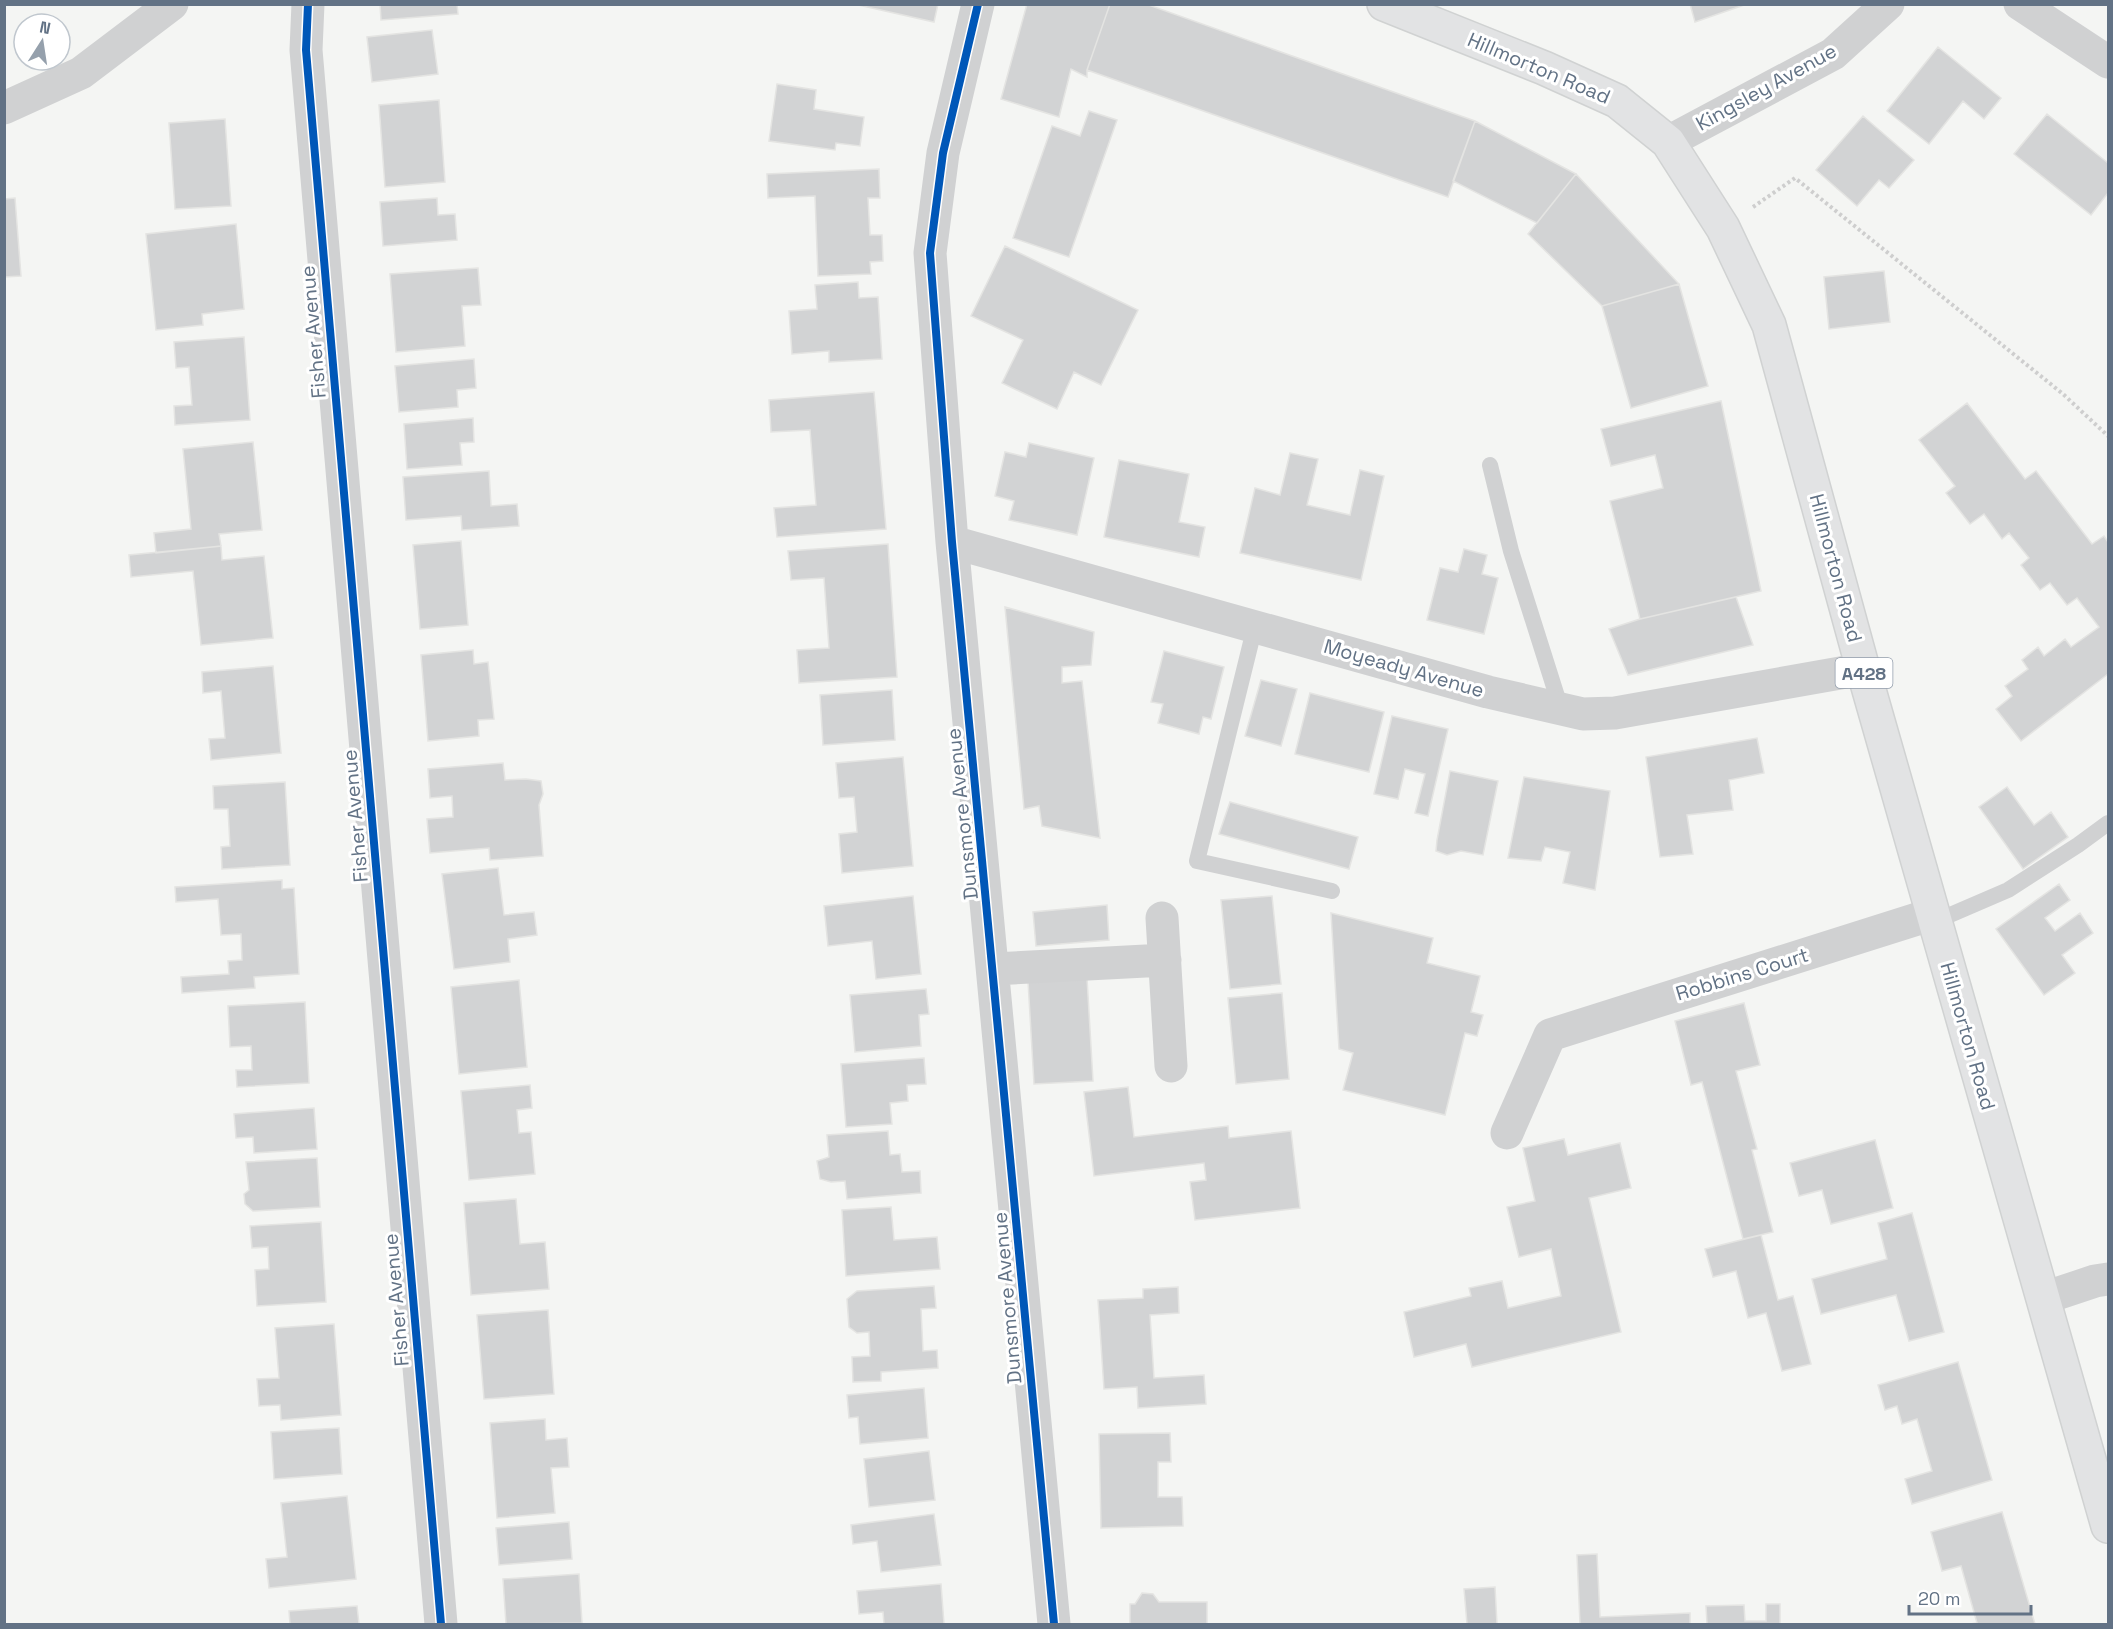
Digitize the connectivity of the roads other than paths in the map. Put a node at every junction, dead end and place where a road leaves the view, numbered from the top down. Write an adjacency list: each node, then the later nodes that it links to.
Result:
1 (172, 4): 8 (street)
2 (308, 4): 26 (street, Fisher Avenue)
3 (978, 4): 11 (street, Dunsmore Avenue)
4 (1384, 4): 9 (highway, Hillmorton Road / A428)
5 (1888, 4): 9 (street, Kingsley Avenue)
6 (2020, 4): 7 (street)
7 (2109, 62)
8 (4, 108)
9 (1668, 142): 13 (highway, Hillmorton Road / A428)
10 (1490, 465): 14 (lane)
11 (952, 542): 12 (street, Moyeady Avenue); 20 (street, Dunsmore Avenue)
12 (1255, 626): 14 (street, Moyeady Avenue); 16 (lane)
13 (1863, 669): 14 (street, Moyeady Avenue); 18 (highway, Hillmorton Road / A428)
14 (1561, 709)
15 (2109, 823): 18 (lane)
16 (1332, 891)
17 (1162, 918): 19 (street)
18 (1934, 918): 22 (street, Robbins Court); 24 (highway, Hillmorton Road / A428)
19 (1165, 960): 20 (street); 21 (street)
20 (993, 969): 27 (street, Dunsmore Avenue)
21 (1171, 1066)
22 (1507, 1133)
23 (2109, 1279): 24 (street)
24 (2044, 1298): 25 (highway, Hillmorton Road / A428)
25 (2109, 1526)
26 (441, 1624)
27 (1054, 1624)

